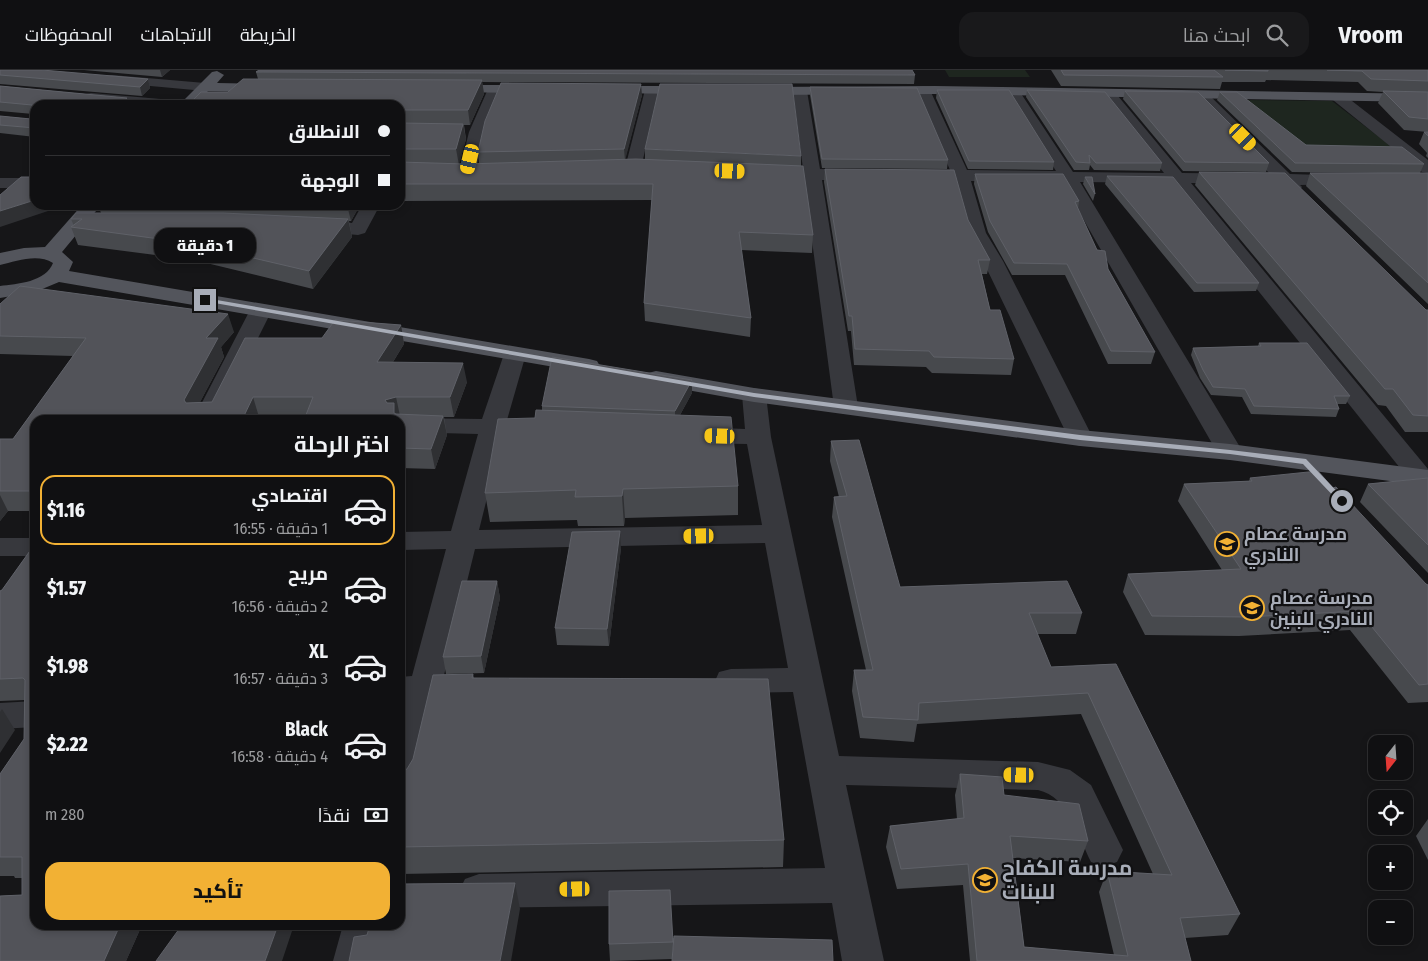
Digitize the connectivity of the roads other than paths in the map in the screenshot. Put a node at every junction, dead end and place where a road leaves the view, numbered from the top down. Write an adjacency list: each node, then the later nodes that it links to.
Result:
1 (221, 70): 4 (main road)
2 (95, 77): 4 (street)
3 (929, 86): 13 (main road); 14 (main road); 36 (street)
4 (205, 87): 5 (main road); 21 (main road)
5 (282, 88)
6 (427, 89): 7 (main road)
7 (495, 89): 8 (main road); 23 (street)
8 (554, 90)
9 (593, 90): 10 (main road)
10 (652, 90): 11 (main road); 26 (street)
11 (711, 90)
12 (741, 90): 13 (main road)
13 (800, 91): 33 (street)
14 (1014, 92): 15 (main road); 38 (street)
15 (1108, 93): 16 (main road); 39 (street)
16 (1201, 95): 18 (main road); 40 (street)
17 (77, 96): 20 (street)
18 (1338, 97): 19 (main road); 24 (street)
19 (1428, 98)
20 (125, 100)
21 (191, 100)
22 (457, 132): 23 (street)
23 (476, 132): 32 (street)
24 (1387, 136): 25 (street); 37 (street)
25 (1416, 137)
26 (633, 168): 27 (street); 28 (street)
27 (613, 169)
28 (652, 169)
29 (486, 172): 32 (street)
30 (749, 172): 33 (street)
31 (448, 173): 32 (street)
32 (467, 173)
33 (812, 174): 34 (street); 59 (street)
34 (882, 175)
35 (901, 175): 36 (street)
36 (960, 176): 38 (street); 66 (street)
37 (1425, 176)
38 (1068, 177): 39 (street); 67 (street)
39 (1177, 178): 40 (street); 69 (street)
40 (1285, 179): 41 (street); 44 (street)
41 (1362, 180)
42 (0, 183): 43 (street)
43 (30, 183)
44 (1307, 200)
45 (88, 210): 47 (main road)
46 (368, 210): 49 (street)
47 (77, 222): 48 (street); 50 (main road)
48 (105, 222)
49 (298, 225)
50 (50, 254): 51 (main road); 52 (main road)
51 (4, 256)
52 (56, 275): 53 (main road); 54 (main road)
53 (3, 301)
54 (261, 310): 55 (main road); 60 (street)
55 (515, 354): 56 (main road); 62 (street)
56 (610, 370)
57 (639, 375): 58 (main road)
58 (754, 395): 59 (main road); 65 (street)
59 (846, 407): 66 (main road)
60 (208, 415)
61 (405, 425): 62 (street)
62 (492, 427): 63 (street); 72 (street)
63 (532, 428)
64 (670, 434): 65 (street)
65 (758, 438): 71 (street)
66 (1080, 438): 67 (main road)
67 (1230, 452): 68 (main road)
68 (1306, 462): 69 (main road); 70 (street)
69 (1425, 477)
70 (1331, 490)
71 (778, 534): 72 (street); 76 (street)
72 (464, 540): 73 (street); 79 (street)
73 (405, 541)
74 (0, 547): 75 (street)
75 (30, 547)
76 (806, 680): 77 (street); 83 (street)
77 (699, 682)
78 (474, 687): 79 (street)
79 (413, 689): 82 (street)
80 (30, 714): 81 (street)
81 (0, 716)
82 (405, 748)
83 (825, 770): 84 (street); 85 (street)
84 (1104, 850)
85 (848, 885): 86 (street); 89 (street)
86 (450, 891)
87 (362, 930): 88 (street)
88 (354, 961)
89 (863, 961)

